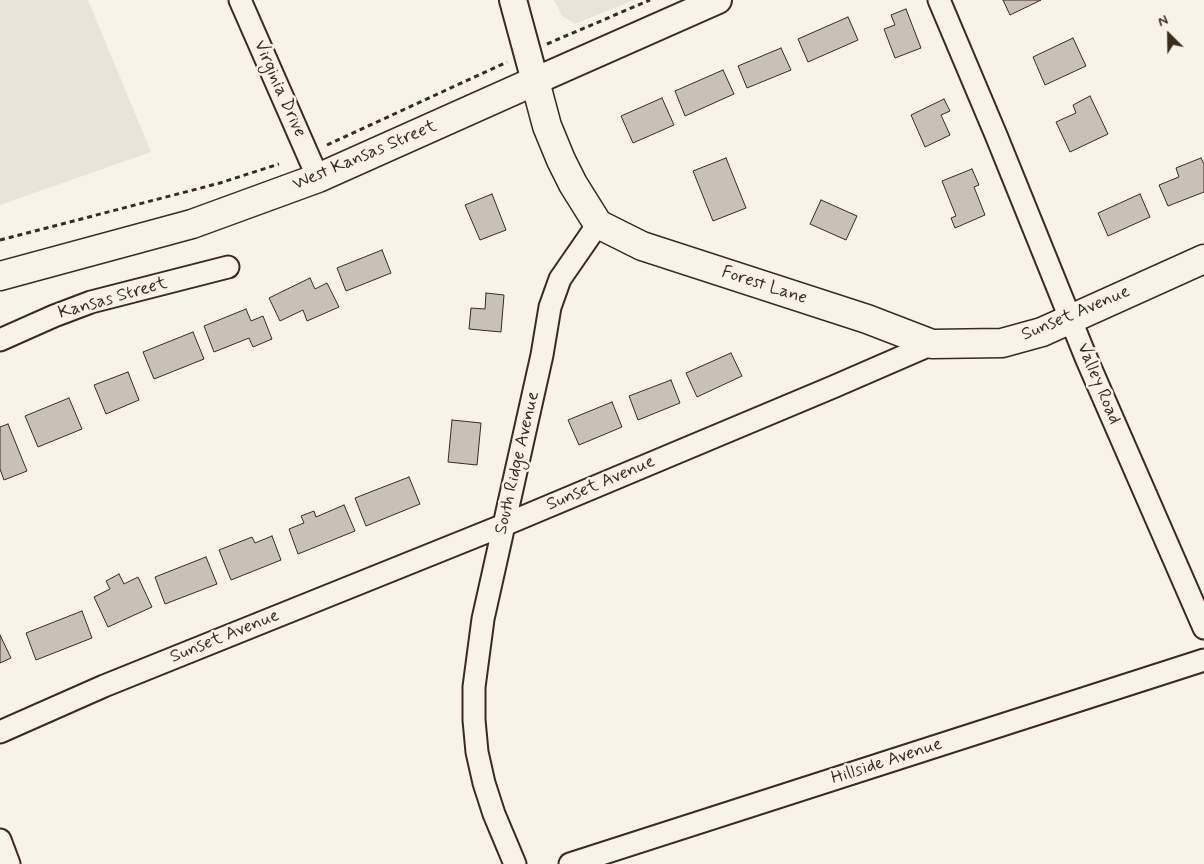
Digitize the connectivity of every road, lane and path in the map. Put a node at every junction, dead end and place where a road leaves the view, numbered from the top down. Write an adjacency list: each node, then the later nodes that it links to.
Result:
1 (240, 0): 11 (street, Virginia Drive)
2 (513, 0): 8 (street)
3 (650, 0): 6 (path)
4 (718, 0): 8 (street, West Kansas Street)
5 (939, 0): 17 (street, Valley Road)
6 (569, 34)
7 (502, 65): 9 (path)
8 (536, 82): 11 (main road, West Kansas Street); 12 (main road)
9 (334, 142)
10 (286, 162): 13 (path)
11 (318, 178): 16 (main road, West Kansas Street)
12 (598, 224): 19 (main road, Forest Lane); 20 (street, South Ridge Avenue)
13 (0, 240)
14 (1204, 258): 17 (main road, Sunset Avenue)
15 (228, 267): 18 (street, Kansas Street)
16 (0, 276)
17 (1070, 319): 19 (main road, Sunset Avenue); 21 (street, Valley Road)
18 (0, 340)
19 (932, 344): 20 (street, Sunset Avenue)
20 (504, 525): 23 (street, Sunset Avenue); 26 (street, South Ridge Avenue)
21 (1204, 628)
22 (1204, 660): 27 (street, Hillside Avenue)
23 (0, 732)
24 (0, 840): 25 (street)
25 (9, 864)
26 (515, 864)
27 (570, 864)

